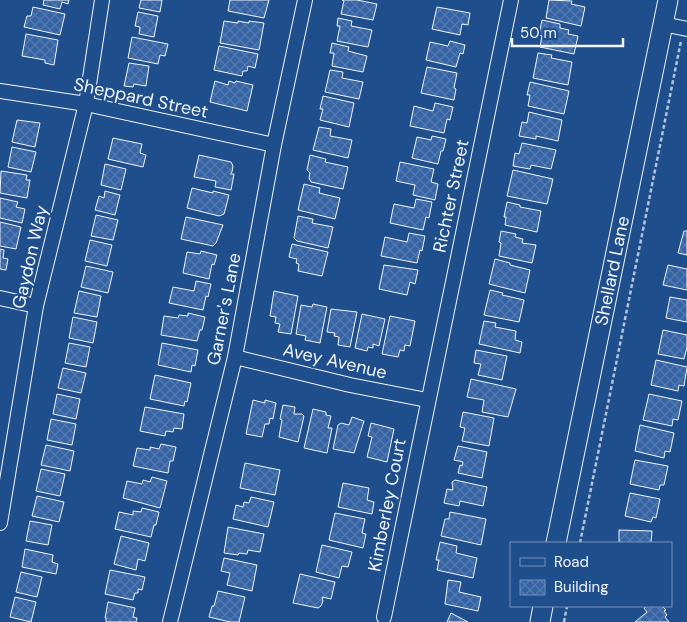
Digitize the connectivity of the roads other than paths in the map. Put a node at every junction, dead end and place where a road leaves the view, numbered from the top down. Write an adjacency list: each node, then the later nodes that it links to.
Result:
1 (102, 0): 8 (street, Gaydon Way)
2 (305, 0): 9 (street, Garner's Lane)
3 (511, 0): 13 (street, Richter Street)
4 (668, 0): 5 (main road, Shellard Lane)
5 (663, 24): 6 (street); 15 (main road, Shellard Lane)
6 (686, 29)
7 (0, 91): 8 (street, Sheppard Street)
8 (86, 104): 9 (street, Sheppard Street); 11 (street, Gaydon Way)
9 (274, 145): 12 (street, Garner's Lane)
10 (0, 298): 11 (street)
11 (36, 306): 14 (street, Gaydon Way)
12 (235, 357): 13 (street, Avey Avenue); 18 (street, Garner's Lane)
13 (427, 400): 17 (street, Kimberley Court)
14 (0, 520)
15 (556, 542)
16 (543, 607): 19 (main road)
17 (384, 617)
18 (170, 622)
19 (540, 622)

